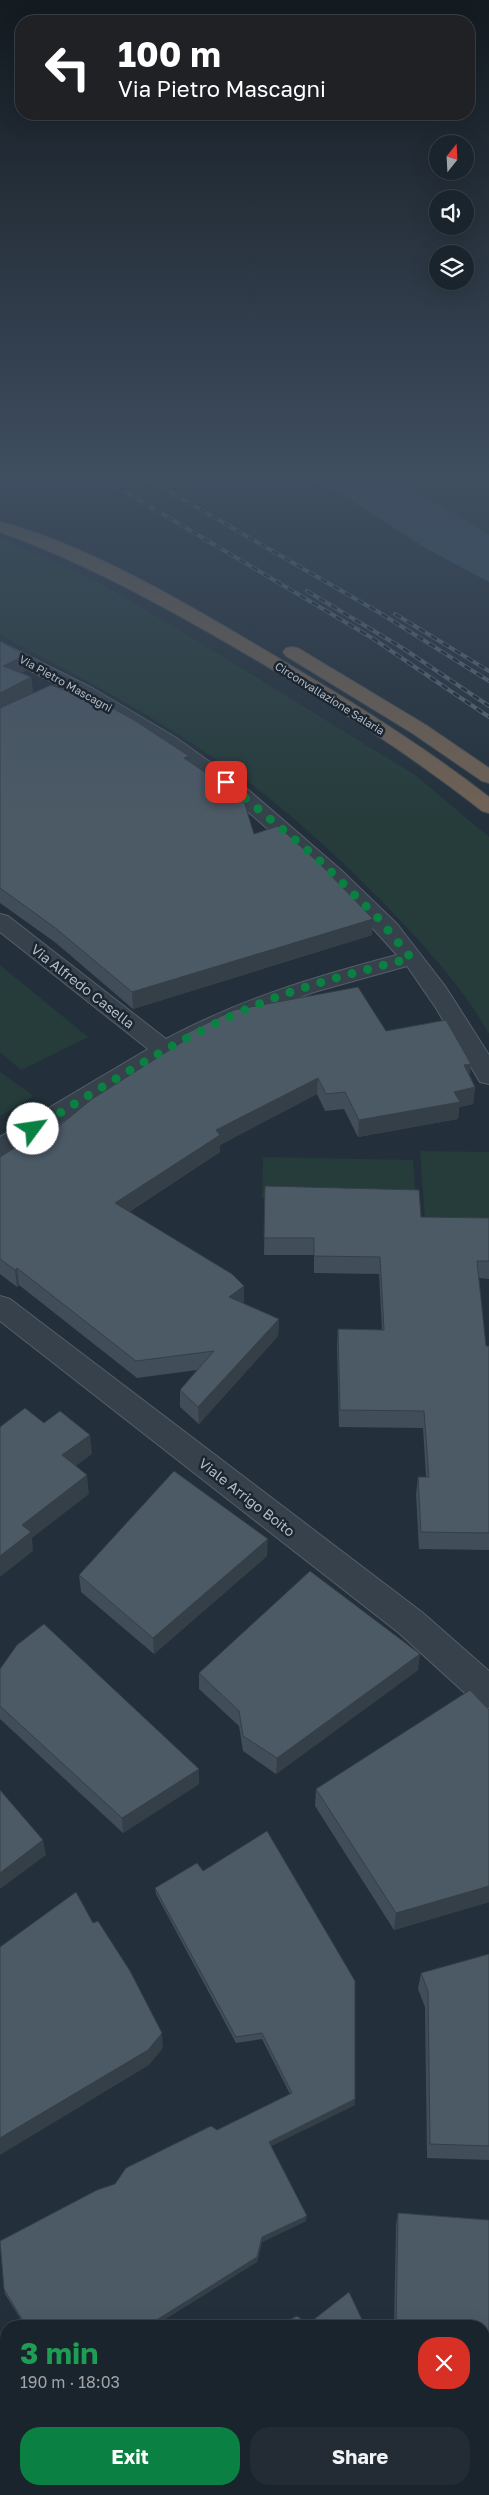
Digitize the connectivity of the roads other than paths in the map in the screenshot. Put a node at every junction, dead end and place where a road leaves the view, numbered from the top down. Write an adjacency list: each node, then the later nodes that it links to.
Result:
1 (143, 590): 9 (highway, Circonvallazione Salaria)
2 (180, 590): 3 (highway)
3 (207, 604)
4 (273, 642): 8 (highway, Circonvallazione Salaria)
5 (0, 647): 6 (street, Via Pietro Mascagni)
6 (70, 683): 7 (street); 11 (street, Via Pietro Mascagni)
7 (50, 692)
8 (489, 778)
9 (489, 807)
10 (0, 921): 12 (street, Via Alfredo Casella)
11 (411, 958): 12 (street); 13 (street, Via Pietro Mascagni)
12 (166, 1051): 14 (street)
13 (489, 1076)
14 (0, 1149)
15 (0, 1306): 16 (street, Viale Arrigo Boito)
16 (476, 1669): 17 (street, Viale Arrigo Boito)
17 (489, 1693)

